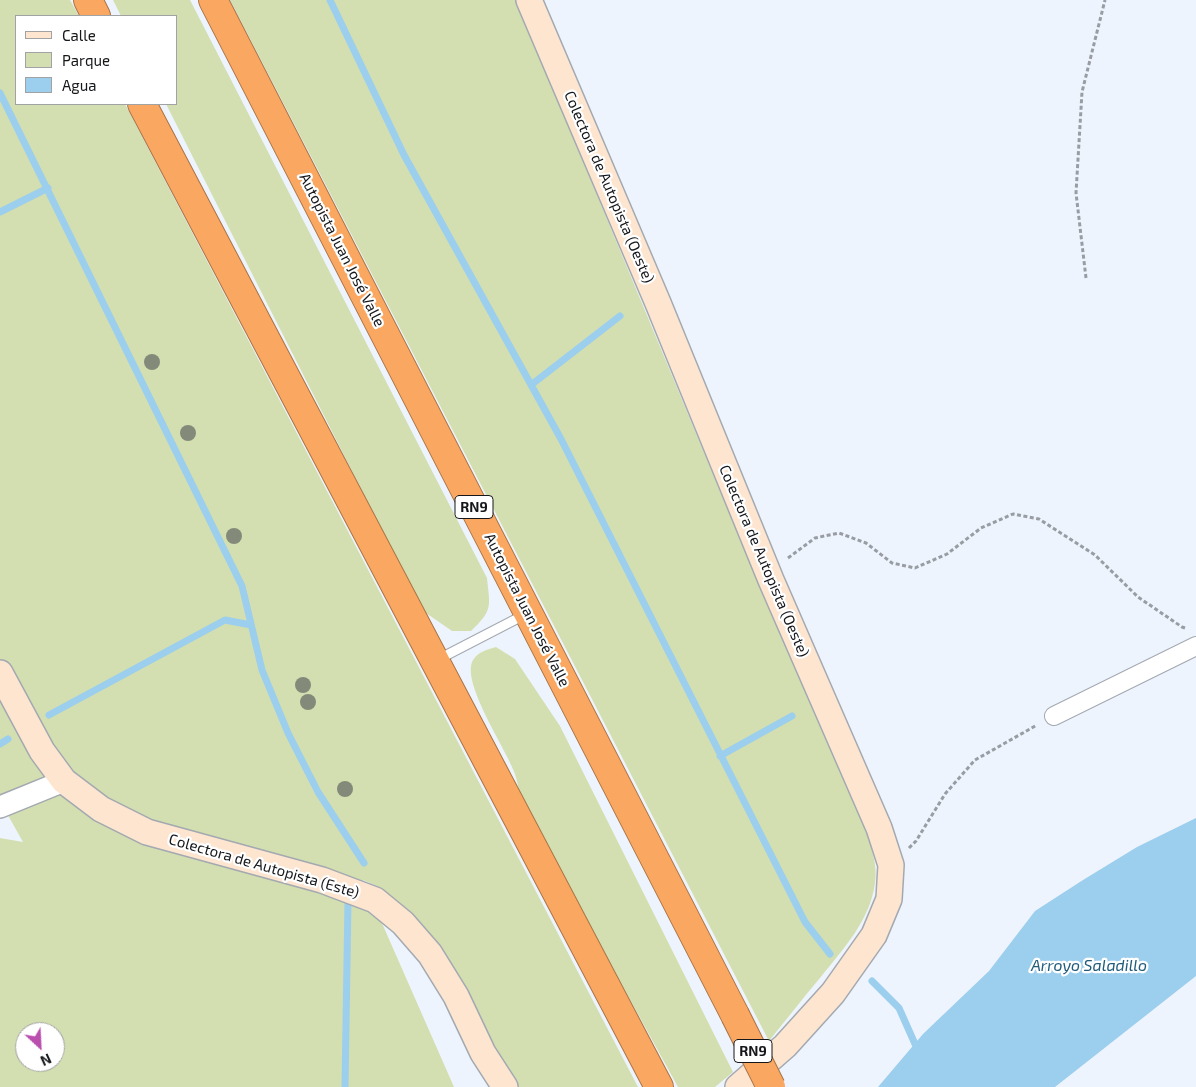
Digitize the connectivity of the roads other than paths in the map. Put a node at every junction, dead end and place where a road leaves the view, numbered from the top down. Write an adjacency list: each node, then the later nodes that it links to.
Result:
1 (88, 0): 4 (highway)
2 (213, 0): 6 (highway, Autopista Juan José Valle / RN9)
3 (529, 0): 15 (main road, Colectora de Autopista (Oeste))
4 (96, 15)
5 (143, 105): 8 (highway)
6 (528, 612): 8 (lane); 16 (highway, Autopista Juan José Valle / RN9, bridge)
7 (1196, 646): 10 (street)
8 (435, 661): 13 (highway)
9 (0, 673): 11 (main road, Colectora de Autopista (Este))
10 (1054, 716)
11 (64, 781): 12 (street); 14 (main road, Colectora de Autopista (Este))
12 (0, 807)
13 (655, 1080)
14 (504, 1087)
15 (738, 1087)
16 (771, 1087)

